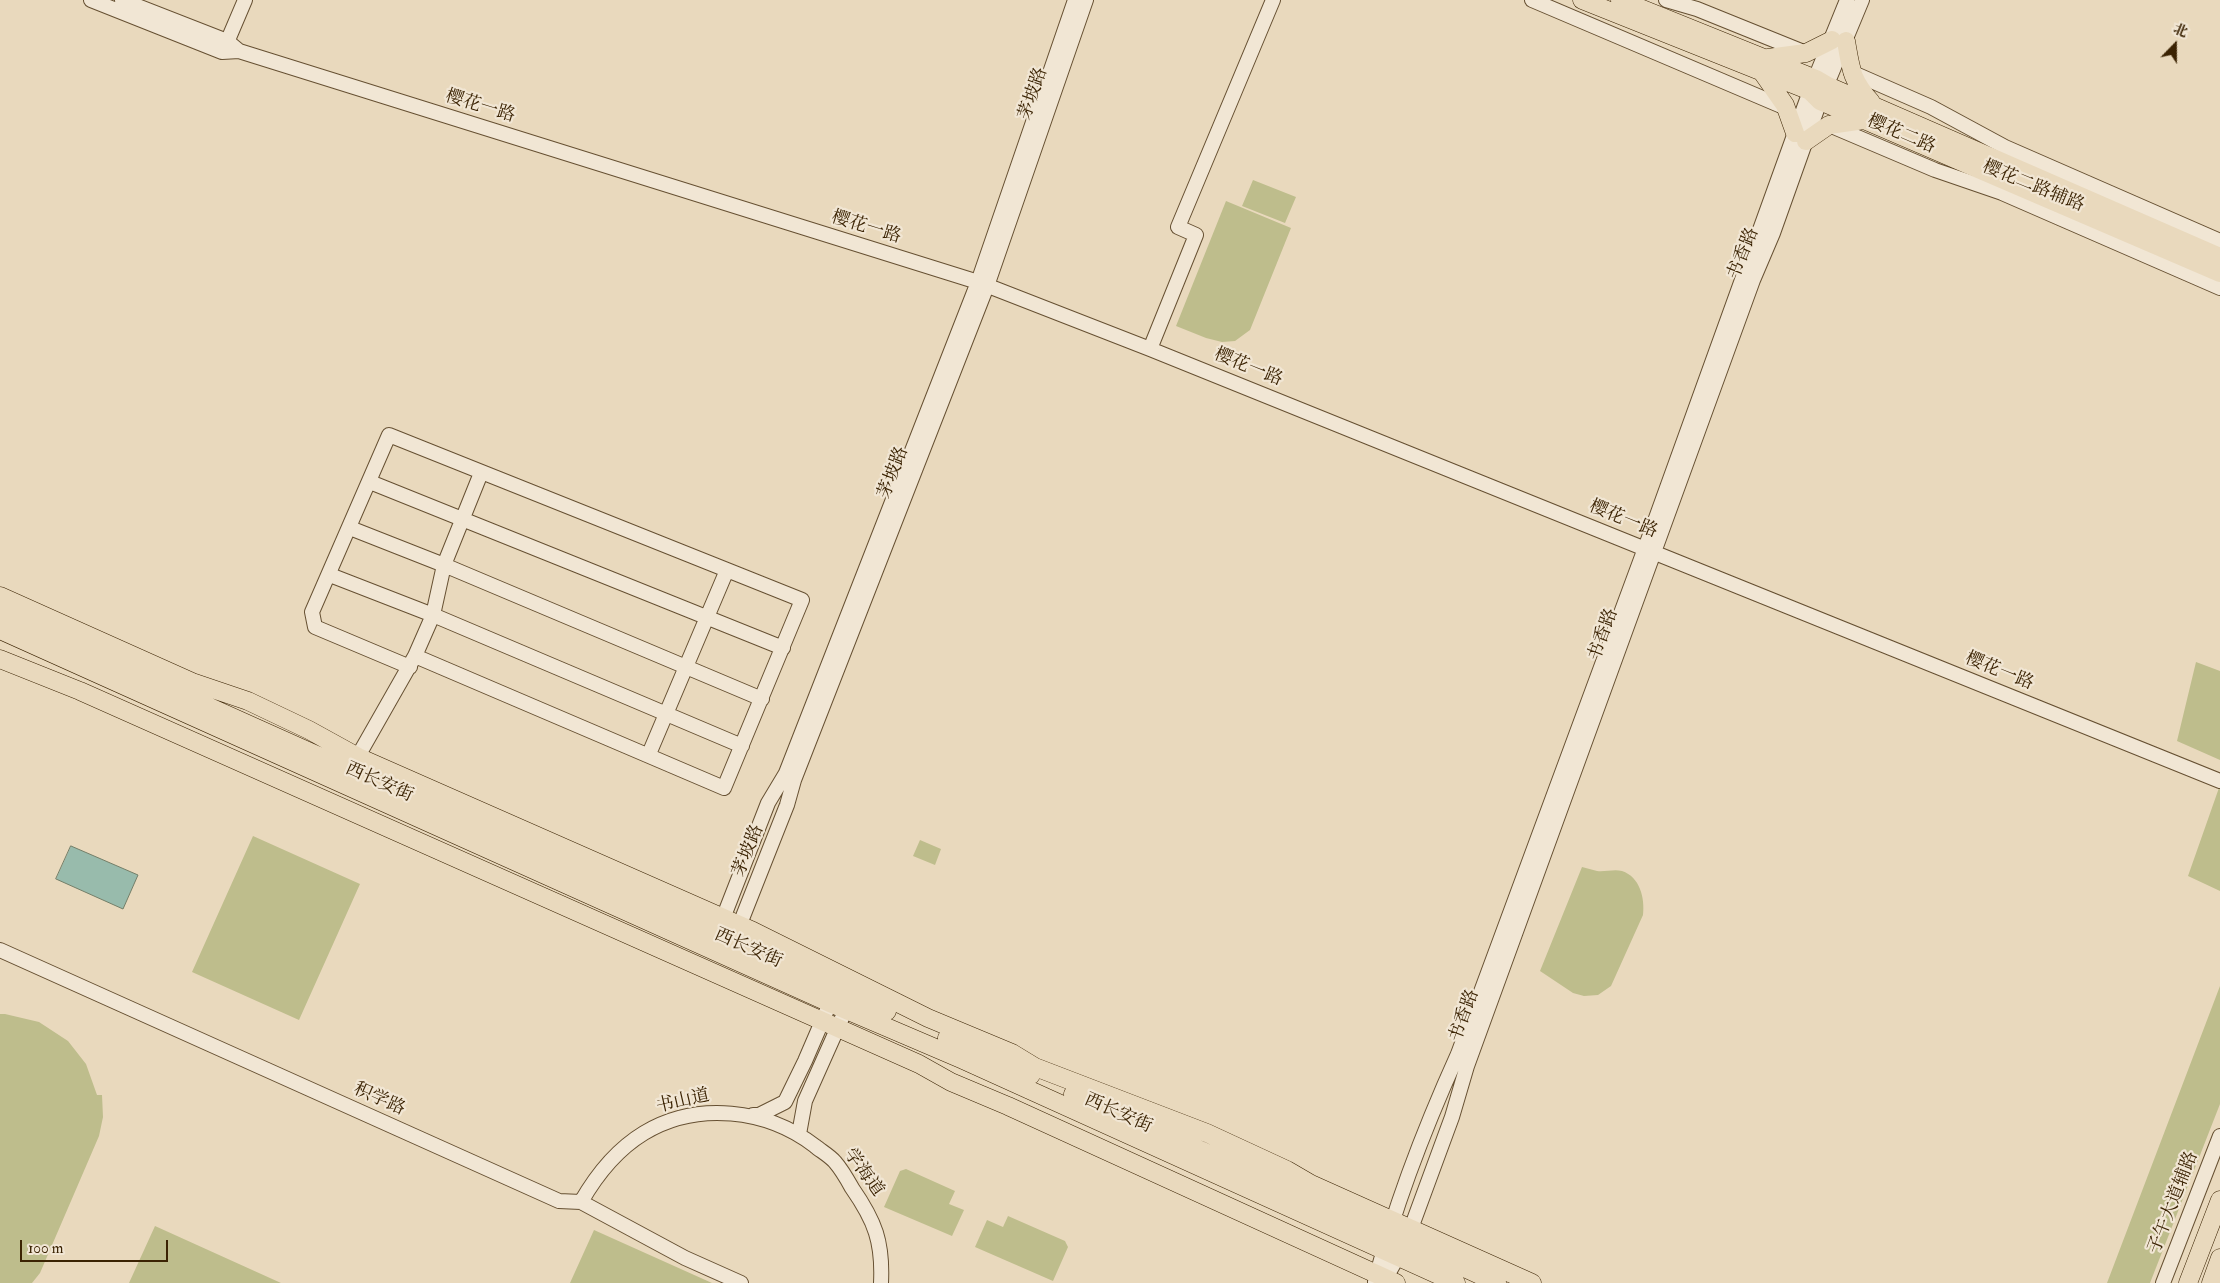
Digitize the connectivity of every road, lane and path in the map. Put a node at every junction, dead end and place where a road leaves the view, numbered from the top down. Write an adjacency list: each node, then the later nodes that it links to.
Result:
1 (91, 0): 14 (street, 樱花一路)
2 (122, 0): 14 (street, 樱花一路)
3 (245, 0): 14 (street)
4 (1075, 0): 26 (street, 茅坡路)
5 (1086, 0): 26 (street, 茅坡路)
6 (1273, 0): 28 (street)
7 (1532, 0): 19 (street)
8 (1582, 0): 16 (main road, 樱花二路)
9 (1620, 0): 16 (main road, 樱花二路)
10 (1666, 0): 15 (street)
11 (1847, 0): 13 (street, 书香路)
12 (1862, 0): 13 (street, 书香路)
13 (1839, 41): 15 (main road); 17 (main road); 18 (street, 书香路)
14 (225, 46): 26 (street, 樱花一路)
15 (1806, 53): 16 (main road)
16 (1763, 65): 18 (main road, 樱花二路); 19 (main road)
17 (1851, 72): 20 (main road); 23 (street, 樱花二路辅路)
18 (1819, 89): 20 (main road, 樱花二路); 22 (street, 书香路)
19 (1786, 108): 22 (main road)
20 (1869, 113): 21 (main road); 24 (main road, 樱花二路); 25 (main road, 樱花二路)
21 (1829, 125): 22 (main road); 27 (street, 樱花二路辅路)
22 (1800, 137): 33 (street, 书香路)
23 (2220, 241)
24 (2220, 257)
25 (2220, 273)
26 (982, 284): 28 (street, 樱花一路); 52 (street, 茅坡路); 53 (street, 茅坡路)
27 (2220, 288)
28 (1150, 349): 33 (street, 樱花一路)
29 (481, 473): 30 (street); 31 (street); 35 (street)
30 (370, 482): 31 (street); 32 (street)
31 (462, 520): 34 (street); 40 (street)
32 (350, 528): 34 (street); 36 (street)
33 (1649, 551): 51 (street, 樱花一路); 67 (street, 书香路); 68 (street, 书香路)
34 (444, 565): 39 (street); 45 (street)
35 (727, 570): 40 (street); 42 (street)
36 (330, 575): 39 (street); 44 (street)
37 (0, 596): 50 (main road)
38 (0, 613): 50 (main road, 西长安街)
39 (433, 615): 44 (street); 47 (street)
40 (707, 617): 42 (street); 45 (street)
41 (0, 630): 55 (main road, 西长安街)
42 (783, 648): 46 (street)
43 (0, 659): 60 (main road)
44 (413, 661): 49 (street); 50 (street)
45 (686, 667): 46 (street); 47 (street)
46 (762, 699): 48 (street)
47 (666, 714): 48 (street); 49 (street)
48 (742, 746): 49 (street)
49 (649, 754)
50 (354, 764): 55 (main road, 西长安街)
51 (2220, 781)
52 (737, 884): 53 (street); 55 (street, 茅坡路)
53 (753, 891): 54 (street, 茅坡路)
54 (740, 925): 55 (main road); 56 (street, 茅坡路); 68 (main road)
55 (717, 934): 56 (main road, 西长安街)
56 (730, 949): 58 (main road, 西长安街); 68 (main road, 西长安街)
57 (0, 950): 66 (street, 积学路)
58 (830, 1003): 59 (main road, 西长安街); 60 (street)
59 (846, 1010): 60 (street); 68 (main road, 西长安街)
60 (830, 1024): 61 (street); 63 (street); 70 (main road)
61 (731, 1112): 62 (street, 书山道); 66 (street, 书山道)
62 (766, 1120): 63 (street, 学海道)
63 (800, 1134): 72 (street, 学海道)
64 (2220, 1136): 76 (street, 子午大道辅路)
65 (2220, 1200): 77 (main road)
66 (582, 1202): 71 (street, 积学路)
67 (1408, 1235): 68 (main road, 西长安街); 74 (main road, 西长安街); 75 (main road)
68 (1390, 1240): 70 (street, 书香路); 73 (main road, 西长安街)
69 (2220, 1258): 78 (main road)
70 (1383, 1280)
71 (741, 1283)
72 (881, 1283)
73 (1456, 1283)
74 (1497, 1283)
75 (1532, 1283)
76 (2163, 1283)
77 (2188, 1283)
78 (2210, 1283)

